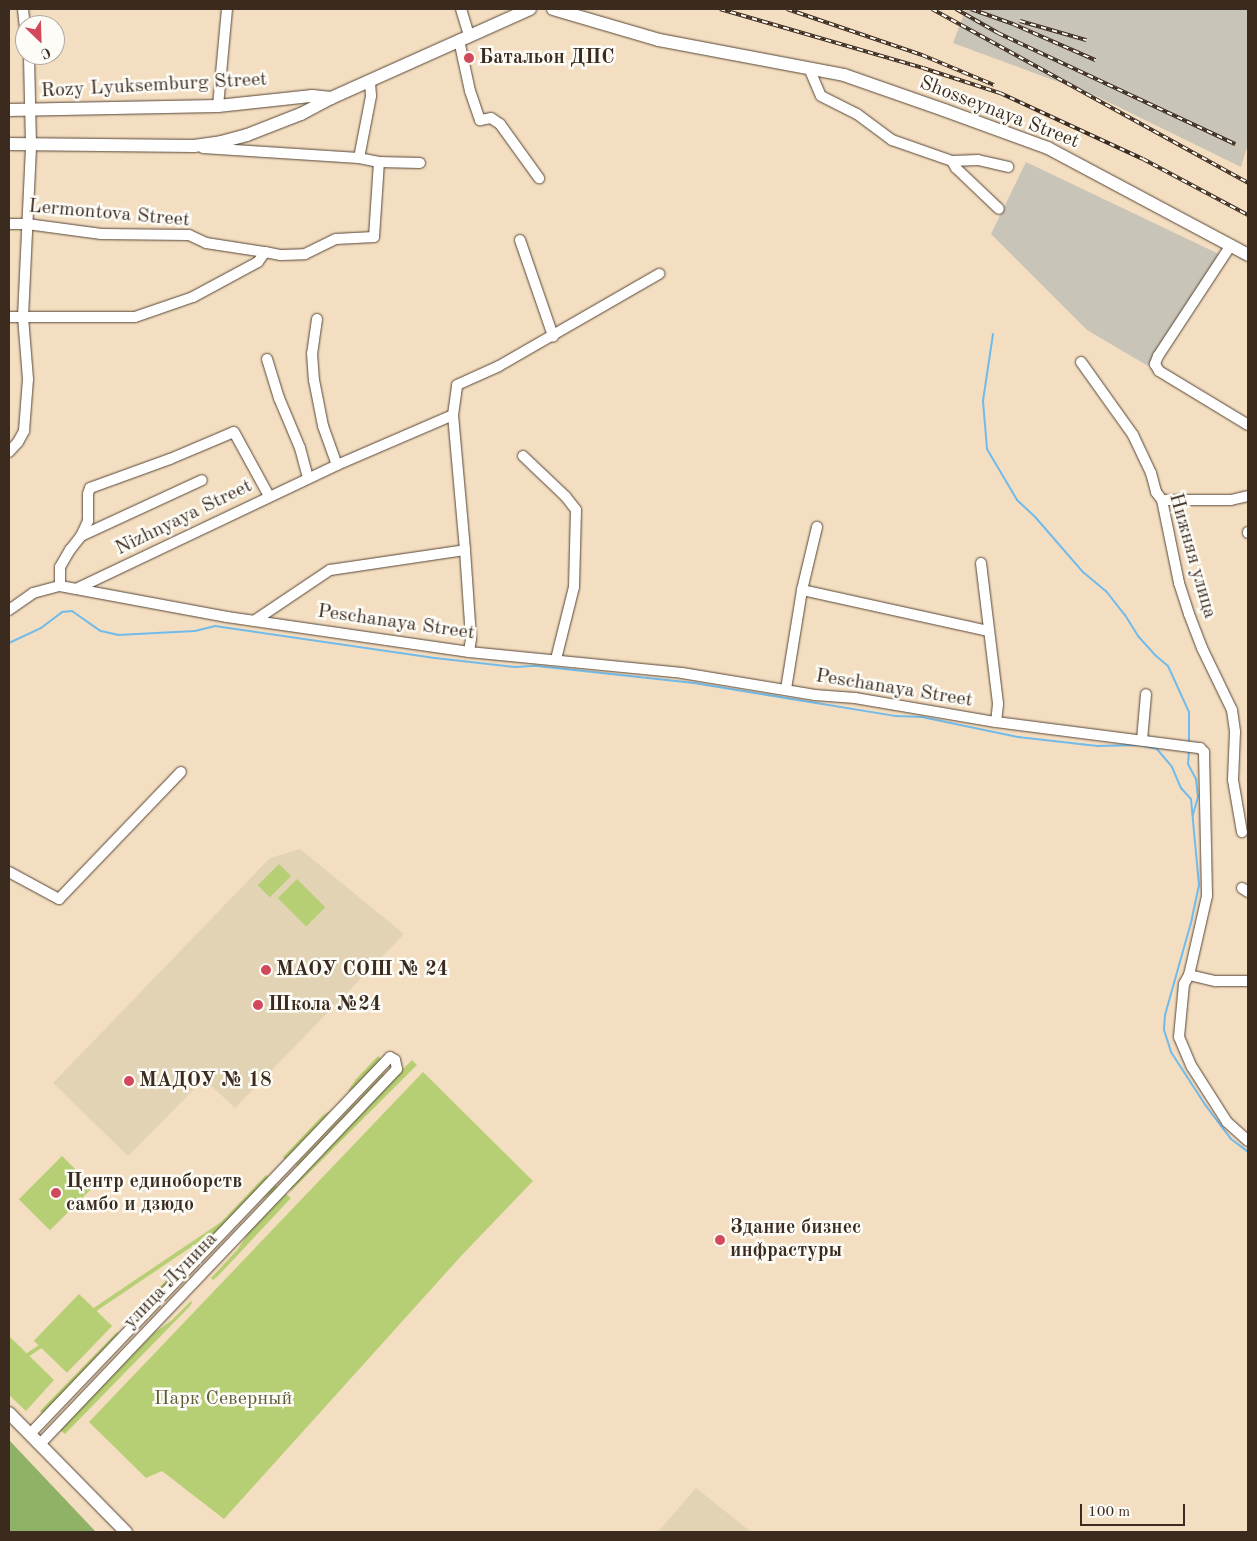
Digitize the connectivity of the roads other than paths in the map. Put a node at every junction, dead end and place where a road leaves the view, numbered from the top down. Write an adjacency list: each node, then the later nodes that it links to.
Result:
1 (226, 9): 10 (street)
2 (461, 9): 5 (street)
3 (530, 9): 5 (main road, Rozy Lyuksemburg Street)
4 (553, 9): 7 (main road, Shosseynaya Street)
5 (464, 38): 8 (main road, Rozy Lyuksemburg Street); 21 (street)
6 (29, 65): 12 (street)
7 (809, 68): 17 (street); 26 (main road, Shosseynaya Street)
8 (370, 81): 9 (main road, Rozy Lyuksemburg Street); 16 (street)
9 (331, 98): 10 (main road, Rozy Lyuksemburg Street); 15 (main road, Rozy Lyuksemburg Street)
10 (218, 106): 12 (main road, Rozy Lyuksemburg Street)
11 (9, 110): 12 (main road, Rozy Lyuksemburg Street)
12 (30, 111): 14 (street)
13 (9, 144): 14 (main road, Rozy Lyuksemburg Street)
14 (31, 145): 15 (main road, Rozy Lyuksemburg Street); 24 (street)
15 (174, 146): 16 (street)
16 (360, 158): 18 (street)
17 (952, 161): 20 (street); 22 (street)
18 (379, 162): 19 (street); 27 (street, Lermontova Street)
19 (420, 163)
20 (1008, 167)
21 (539, 178)
22 (999, 208)
23 (9, 224): 24 (street, Lermontova Street)
24 (27, 224): 27 (street, Lermontova Street); 31 (street)
25 (520, 240): 33 (street)
26 (1232, 245): 28 (main road, Shosseynaya Street); 37 (street)
27 (265, 252): 31 (street)
28 (1248, 255)
29 (659, 274): 33 (street)
30 (9, 317): 31 (street)
31 (23, 317): 38 (street)
32 (317, 319): 40 (street)
33 (553, 336): 36 (street)
34 (266, 359): 41 (street)
35 (1082, 362): 45 (street, Нижняя улица)
36 (453, 415): 40 (street, Nizhnyaya Street); 48 (street)
37 (1248, 425)
38 (9, 452)
39 (523, 456): 57 (street)
40 (337, 464): 41 (street, Nizhnyaya Street)
41 (308, 478): 43 (street, Nizhnyaya Street)
42 (202, 480): 47 (street)
43 (269, 496): 47 (street); 51 (street, Nizhnyaya Street)
44 (1248, 496): 45 (street)
45 (1162, 500): 63 (street, Нижняя улица)
46 (817, 527): 52 (street, Peschanaya Street)
47 (81, 536): 50 (street)
48 (465, 550): 54 (street); 56 (street)
49 (981, 563): 55 (street, Peschanaya Street)
50 (60, 586): 51 (street, Peschanaya Street); 53 (street)
51 (76, 590): 54 (street, Peschanaya Street)
52 (802, 590): 55 (street); 58 (street, Peschanaya Street)
53 (9, 610)
54 (254, 621): 56 (street, Peschanaya Street)
55 (990, 631): 60 (street, Peschanaya Street)
56 (469, 652): 57 (street, Peschanaya Street)
57 (556, 660): 58 (street, Peschanaya Street)
58 (786, 689): 60 (street, Peschanaya Street)
59 (1146, 694): 61 (street)
60 (996, 722): 61 (street, Peschanaya Street)
61 (1142, 740): 65 (street, Peschanaya Street)
62 (181, 772): 64 (street)
63 (1242, 832)
64 (9, 872)
65 (1190, 975): 66 (street); 67 (street, Peschanaya Street)
66 (1248, 980)
67 (1248, 1141)
68 (285, 1170): 69 (street); 69 (street, улица Лунина); 71 (street, улица Лунина)
69 (294, 1178): 72 (street, улица Лунина)
70 (9, 1413): 71 (main road)
71 (30, 1434): 72 (main road)
72 (40, 1444): 73 (main road)
73 (126, 1532)

